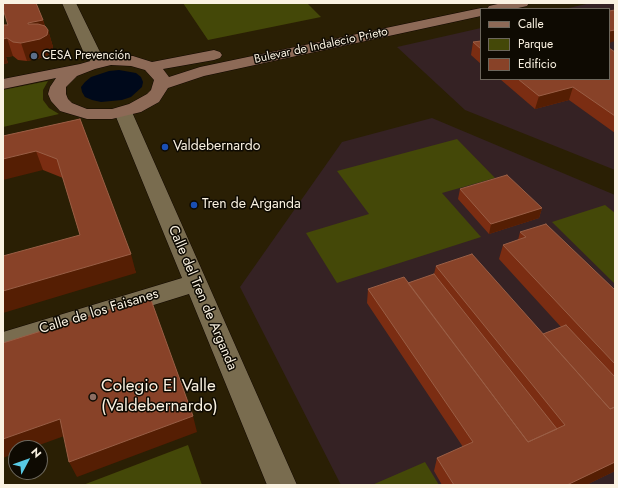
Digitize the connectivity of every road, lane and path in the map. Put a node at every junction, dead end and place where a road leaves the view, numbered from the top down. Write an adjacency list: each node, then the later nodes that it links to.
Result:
1 (69, 3): 6 (street)
2 (464, 3): 7 (street, Bulevar de Indalecio Prieto)
3 (522, 3): 4 (street)
4 (499, 8)
5 (480, 12): 10 (street, Bulevar de Indalecio Prieto)
6 (99, 62): 7 (street); 8 (street)
7 (151, 67): 10 (street)
8 (81, 68): 9 (street); 12 (street)
9 (3, 84)
10 (162, 85): 11 (street)
11 (122, 112): 12 (street); 14 (street, Calle del Tren de Arganda)
12 (101, 115): 13 (street)
13 (65, 123)
14 (196, 282): 15 (street, Calle de los Faisanes); 16 (street, Calle del Tren de Arganda)
15 (3, 342)
16 (282, 485)

